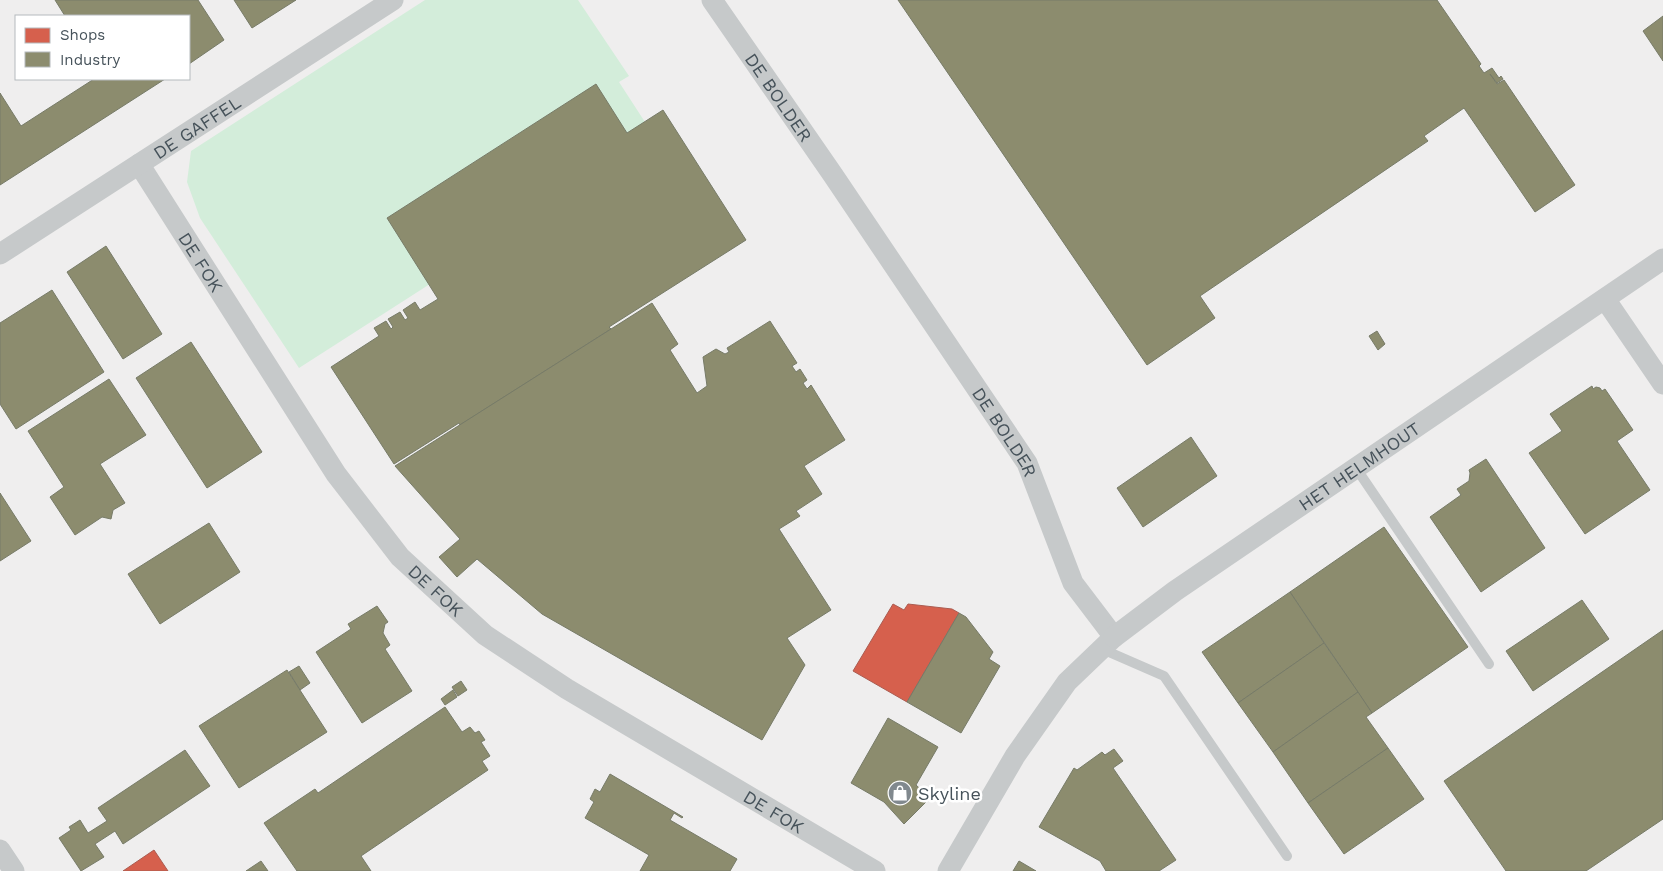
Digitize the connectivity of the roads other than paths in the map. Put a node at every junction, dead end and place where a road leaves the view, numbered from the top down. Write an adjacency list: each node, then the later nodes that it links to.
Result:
1 (393, 0): 3 (street, DE GAFFEL)
2 (712, 0): 9 (street, DE BOLDER)
3 (139, 164): 4 (street, DE GAFFEL); 14 (street, DE FOK)
4 (0, 254)
5 (1663, 259): 6 (street, HET HELMHOUT)
6 (1605, 299): 7 (street); 8 (street, HET HELMHOUT)
7 (1663, 384)
8 (1356, 468): 9 (street, HET HELMHOUT); 10 (lane)
9 (1108, 643): 12 (lane); 15 (street)
10 (1489, 664)
11 (0, 850): 13 (street)
12 (1287, 856)
13 (14, 871)
14 (875, 871)
15 (948, 871)

